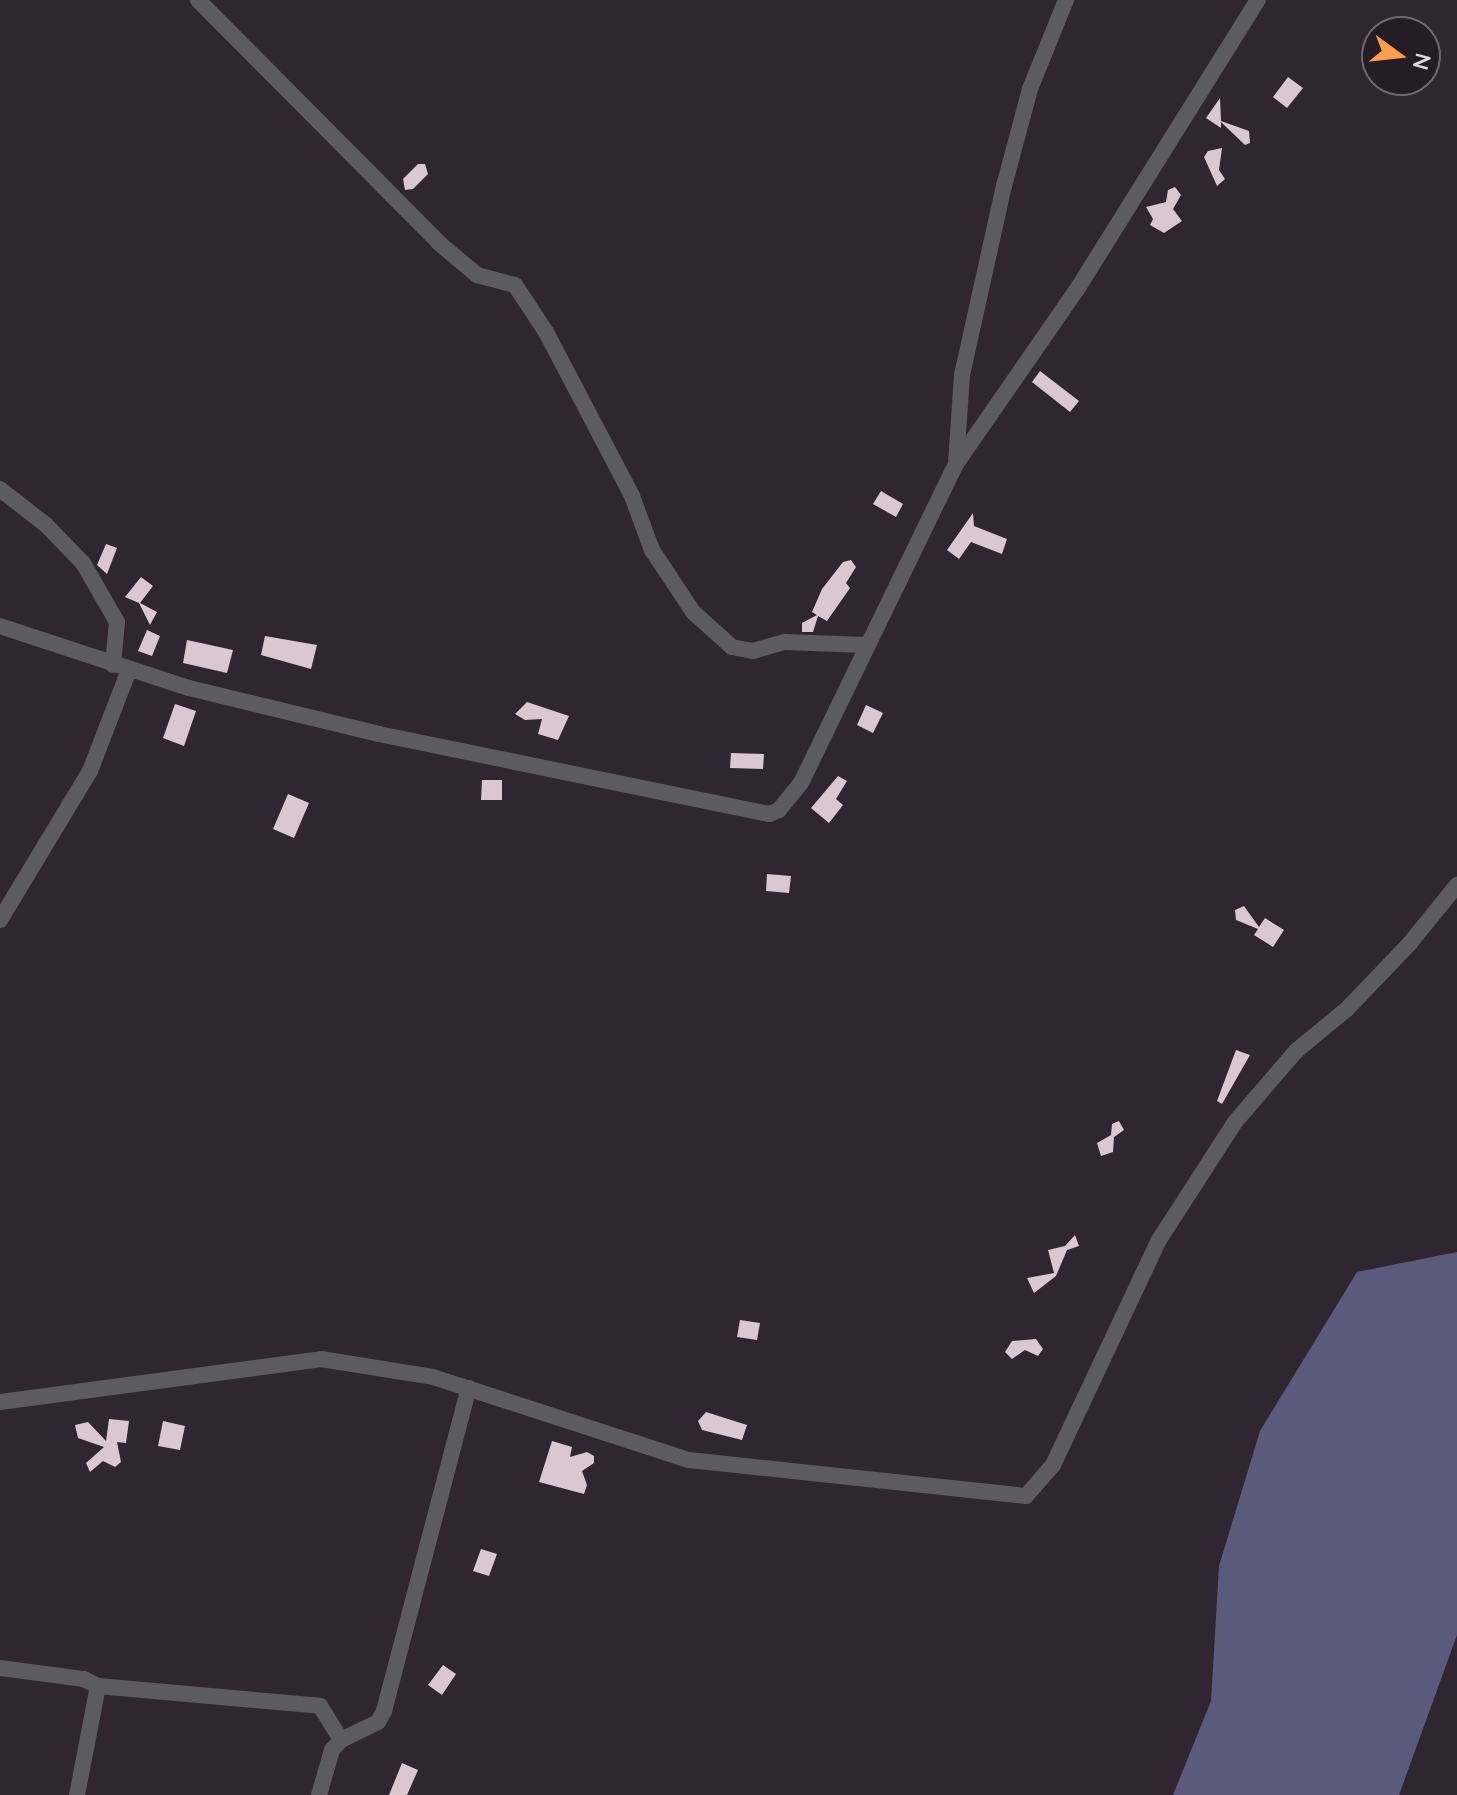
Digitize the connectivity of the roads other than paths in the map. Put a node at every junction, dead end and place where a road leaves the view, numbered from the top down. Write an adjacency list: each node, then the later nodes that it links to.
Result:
1 (198, 0): 7 (street)
2 (1066, 0): 4 (street)
3 (1258, 0): 4 (street)
4 (956, 464): 7 (street)
5 (0, 489): 8 (street)
6 (0, 626): 8 (street)
7 (865, 645): 8 (street)
8 (121, 668): 10 (street)
9 (1457, 885): 11 (street)
10 (0, 920)
11 (469, 1388): 12 (street); 15 (street)
12 (0, 1402)
13 (0, 1668): 14 (street)
14 (98, 1686): 15 (street); 16 (street)
15 (341, 1740): 17 (street)
16 (77, 1795)
17 (319, 1795)

